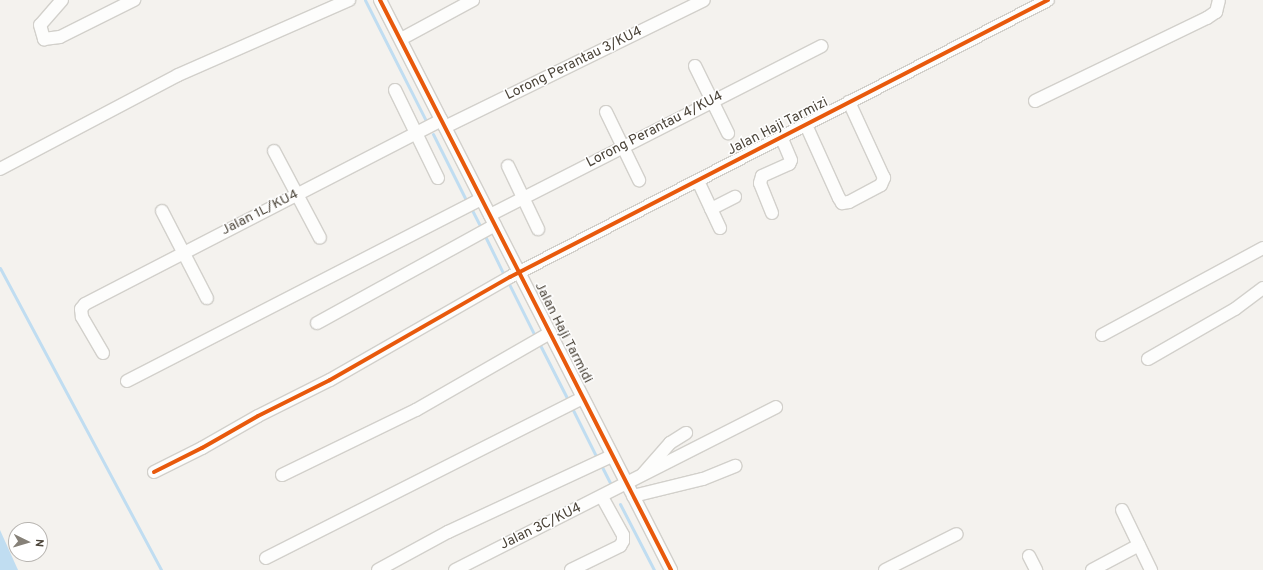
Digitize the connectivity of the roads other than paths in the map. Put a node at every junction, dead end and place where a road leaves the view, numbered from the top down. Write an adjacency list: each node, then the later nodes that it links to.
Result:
1 (62, 0): 2 (street)
2 (134, 0)
3 (349, 0): 25 (street)
4 (380, 0): 9 (street, Jalan Haji Tarmidi)
5 (473, 0): 9 (street)
6 (704, 0): 17 (street, Lorong Perantau 3/KU4)
7 (1048, 0): 15 (street, Jalan Haji Tarmizi)
8 (1219, 0): 14 (street)
9 (401, 39): 17 (street, Jalan Haji Tarmidi)
10 (821, 46): 13 (street, Lorong Perantau 4/KU4)
11 (695, 66): 13 (street)
12 (395, 90): 19 (street)
13 (713, 101): 20 (street); 22 (street, Lorong Perantau 4/KU4)
14 (1035, 101)
15 (849, 102): 18 (street, Jalan Haji Tarmizi); 18 (street)
16 (606, 112): 22 (street)
17 (443, 123): 19 (street, Jalan 1L/KU4); 32 (street, Jalan Haji Tarmidi)
18 (806, 125): 21 (street, Jalan Haji Tarmizi)
19 (417, 132): 26 (street); 29 (street, Jalan 1L/KU4)
20 (728, 133)
21 (781, 138): 28 (street, Jalan Haji Tarmizi); 35 (street)
22 (623, 146): 27 (street); 30 (street, Lorong Perantau 4/KU4)
23 (274, 151): 29 (street)
24 (508, 166): 30 (street)
25 (0, 169)
26 (438, 178)
27 (639, 180)
28 (698, 181): 33 (street); 42 (street, Jalan Haji Tarmizi)
29 (297, 194): 39 (street); 41 (street, Jalan 1L/KU4)
30 (522, 197): 36 (street, Lorong Perantau 4/KU4); 38 (street)
31 (735, 197): 33 (street)
32 (481, 199): 36 (street, Jalan Haji Tarmidi); 50 (street)
33 (711, 209): 37 (street)
34 (162, 211): 41 (street)
35 (772, 213)
36 (492, 220): 42 (street, Jalan Haji Tarmidi); 45 (street, Lorong Perantau 4/KU4)
37 (720, 228)
38 (538, 229)
39 (320, 238)
40 (1263, 248): 46 (street)
41 (183, 253): 44 (street); 48 (street, Jalan 1L/KU4)
42 (520, 274): 47 (street, Jalan Haji Tarmidi); 56 (street, Jalan Haji Tarmizi)
43 (1263, 288): 49 (street)
44 (207, 298)
45 (317, 323)
46 (1102, 335)
47 (546, 336): 51 (street, Jalan Haji Tarmidi); 57 (street)
48 (103, 353)
49 (1148, 359)
50 (126, 381)
51 (583, 398): 54 (street, Jalan Haji Tarmidi); 66 (street)
52 (776, 407): 58 (street, Jalan 3C/KU4)
53 (686, 434): 58 (street)
54 (612, 456): 59 (street, Jalan Haji Tarmidi); 68 (street)
55 (735, 466): 61 (street)
56 (154, 472)
57 (282, 475)
58 (642, 476): 59 (street, Jalan 3C/KU4)
59 (626, 483): 60 (street, Jalan 3C/KU4); 61 (street, Jalan Haji Tarmidi)
60 (602, 496): 67 (street, Jalan 3C/KU4); 70 (street)
61 (633, 496): 71 (street, Jalan Haji Tarmidi)
62 (1122, 510): 64 (street)
63 (957, 534): 72 (street)
64 (1139, 545): 74 (street); 75 (street)
65 (1029, 556): 73 (street)
66 (266, 558)
67 (475, 565): 69 (street, Jalan 3C/KU4)
68 (378, 570)
69 (455, 570)
70 (571, 570)
71 (671, 570)
72 (885, 570)
73 (1036, 570)
74 (1092, 570)
75 (1151, 570)

